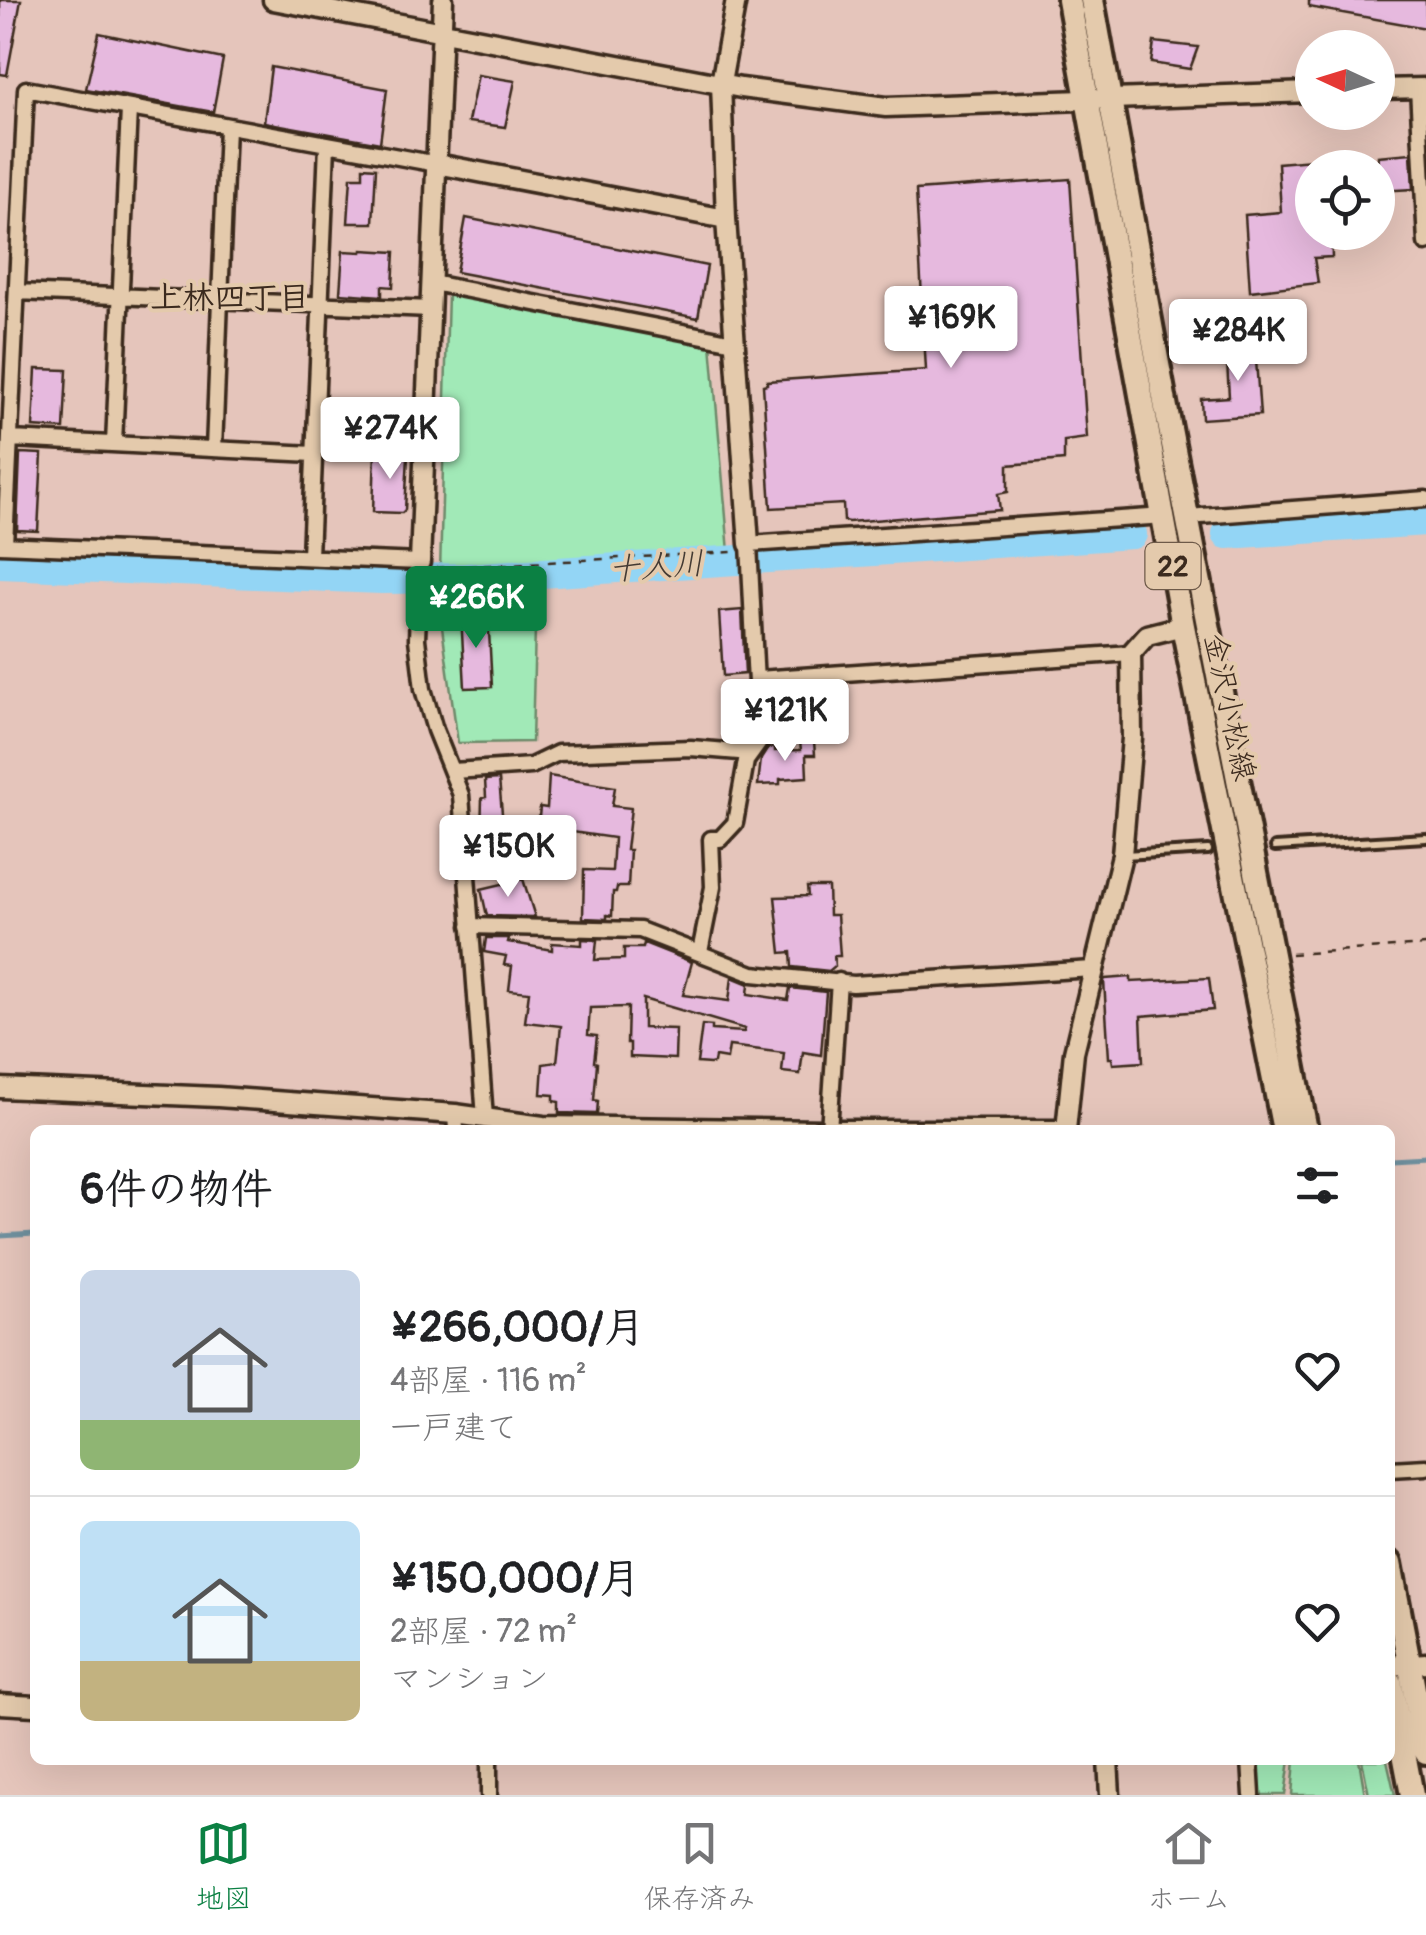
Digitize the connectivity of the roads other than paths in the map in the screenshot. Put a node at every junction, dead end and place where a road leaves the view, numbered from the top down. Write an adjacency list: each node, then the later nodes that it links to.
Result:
1 (273, 0): 6 (street)
2 (443, 0): 6 (street)
3 (736, 0): 7 (street)
4 (1069, 0): 12 (main road, 金沢小松線 / 22)
5 (1092, 0): 11 (main road, 金沢小松線 / 22)
6 (443, 31): 7 (street); 16 (street)
7 (722, 83): 12 (street); 17 (street)
8 (1422, 88): 9 (street); 18 (street)
9 (1395, 89)
10 (1295, 93): 11 (street)
11 (1112, 99): 12 (street); 33 (main road, 金沢小松線 / 22)
12 (1085, 102): 33 (main road, 金沢小松線 / 22)
13 (129, 109): 14 (street); 20 (street); 23 (street)
14 (227, 126): 15 (street); 24 (street)
15 (327, 144): 16 (street); 25 (street)
16 (437, 164): 17 (street); 21 (street)
17 (726, 219): 27 (street)
18 (1426, 242)
19 (0, 270): 20 (street)
20 (18, 270): 22 (street)
21 (432, 282): 26 (street); 27 (street)
22 (17, 292): 23 (street); 28 (street)
23 (120, 296): 24 (street); 29 (street)
24 (220, 301): 25 (street); 30 (street)
25 (320, 306): 26 (street); 31 (street)
26 (431, 309): 37 (street)
27 (734, 342): 35 (street)
28 (11, 439): 29 (street); 34 (street)
29 (114, 444): 30 (street)
30 (214, 449): 31 (street)
31 (314, 454): 36 (street)
32 (1426, 499): 33 (street)
33 (1176, 516): 35 (street); 38 (main road, 金沢小松線 / 22); 58 (main road, 金沢小松線 / 22)
34 (2, 545): 36 (street)
35 (749, 550): 40 (street)
36 (310, 556): 37 (street)
37 (420, 569): 42 (street)
38 (1183, 626): 39 (street); 57 (main road, 金沢小松線 / 22)
39 (1131, 653): 40 (street); 46 (street)
40 (758, 679): 41 (street)
41 (759, 742): 42 (street); 48 (street)
42 (454, 771): 47 (street)
43 (1426, 838): 44 (lane)
44 (1275, 847)
45 (1208, 850): 46 (lane)
46 (1122, 856): 49 (street)
47 (470, 926): 48 (street); 52 (street)
48 (700, 952): 50 (street)
49 (1092, 969): 50 (street); 56 (street)
50 (839, 981): 55 (street)
51 (0, 1088): 53 (street)
52 (485, 1118): 53 (street); 54 (street)
53 (455, 1122)
54 (537, 1125)
55 (830, 1125)
56 (1067, 1125)
57 (1283, 1125)
58 (1305, 1125)
59 (1426, 1466): 60 (street)
60 (1395, 1469)
61 (1395, 1592): 62 (main road)
62 (1408, 1664): 66 (main road)
63 (0, 1704): 64 (street)
64 (30, 1706)
65 (1395, 1707): 73 (main road)
66 (1426, 1752)
67 (488, 1765): 70 (street)
68 (1108, 1765): 71 (street)
69 (1250, 1765): 72 (street)
70 (490, 1795)
71 (1110, 1795)
72 (1252, 1795)
73 (1412, 1795)

